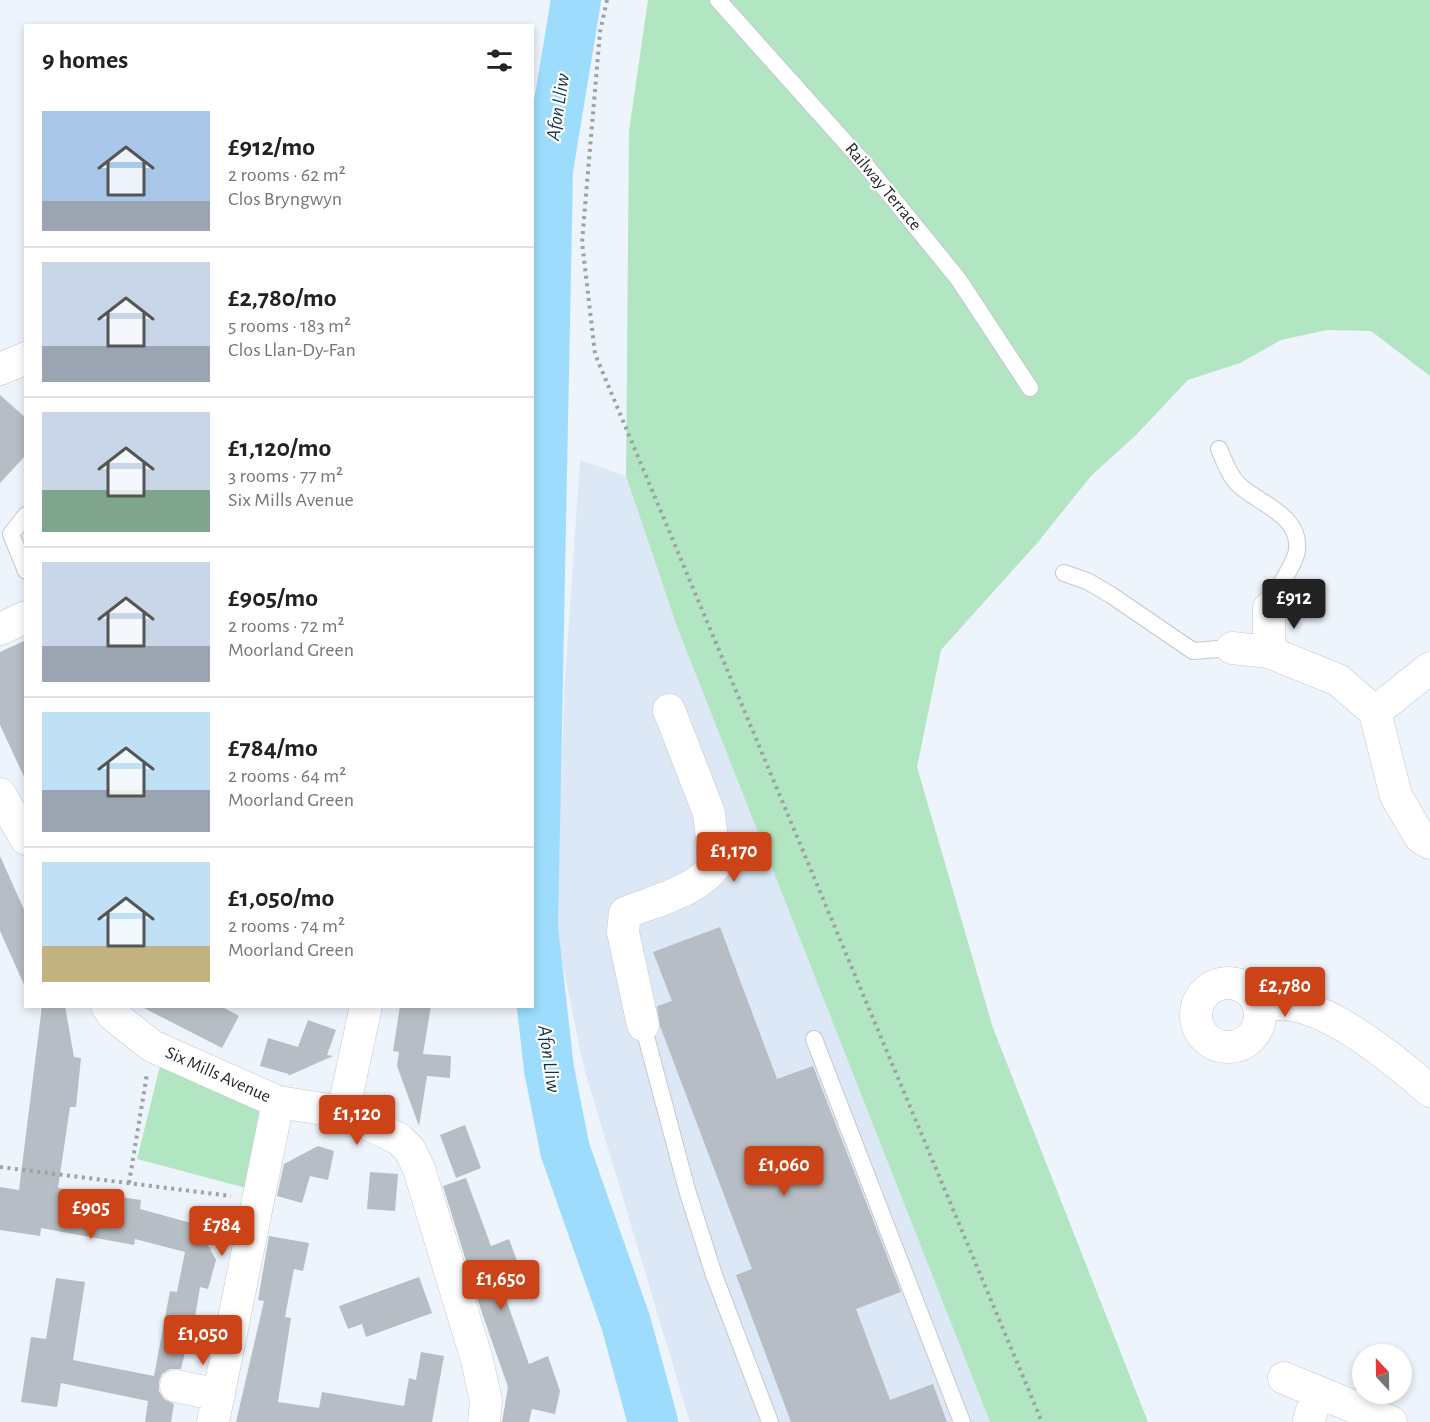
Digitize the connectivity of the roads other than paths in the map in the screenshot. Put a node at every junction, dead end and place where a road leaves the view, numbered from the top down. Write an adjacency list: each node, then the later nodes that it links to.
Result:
1 (718, 0): 4 (lane, Railway Terrace)
2 (24, 359): 3 (street)
3 (0, 369)
4 (1030, 388)
5 (1218, 448): 9 (lane)
6 (24, 517): 7 (lane)
7 (24, 566)
8 (1064, 573): 12 (lane)
9 (1269, 608): 13 (street)
10 (24, 618): 11 (street)
11 (0, 629)
12 (1232, 648): 13 (street)
13 (1269, 652): 16 (street)
14 (1430, 668): 16 (street)
15 (669, 710): 23 (street)
16 (1375, 712): 19 (street)
17 (0, 794): 18 (street)
18 (24, 836)
19 (1430, 843)
20 (1259, 1006): 25 (street)
21 (108, 1008): 26 (street, Six Mills Avenue)
22 (366, 1008): 27 (street)
23 (643, 1025): 32 (lane)
24 (814, 1039): 33 (lane)
25 (1430, 1090)
26 (278, 1102): 27 (street, Six Mills Avenue); 30 (street)
27 (343, 1112): 31 (street, Six Mills Avenue)
28 (1284, 1378): 34 (street)
29 (176, 1386): 30 (street)
30 (216, 1409)
31 (484, 1422)
32 (770, 1422)
33 (962, 1422)
34 (1391, 1422)

